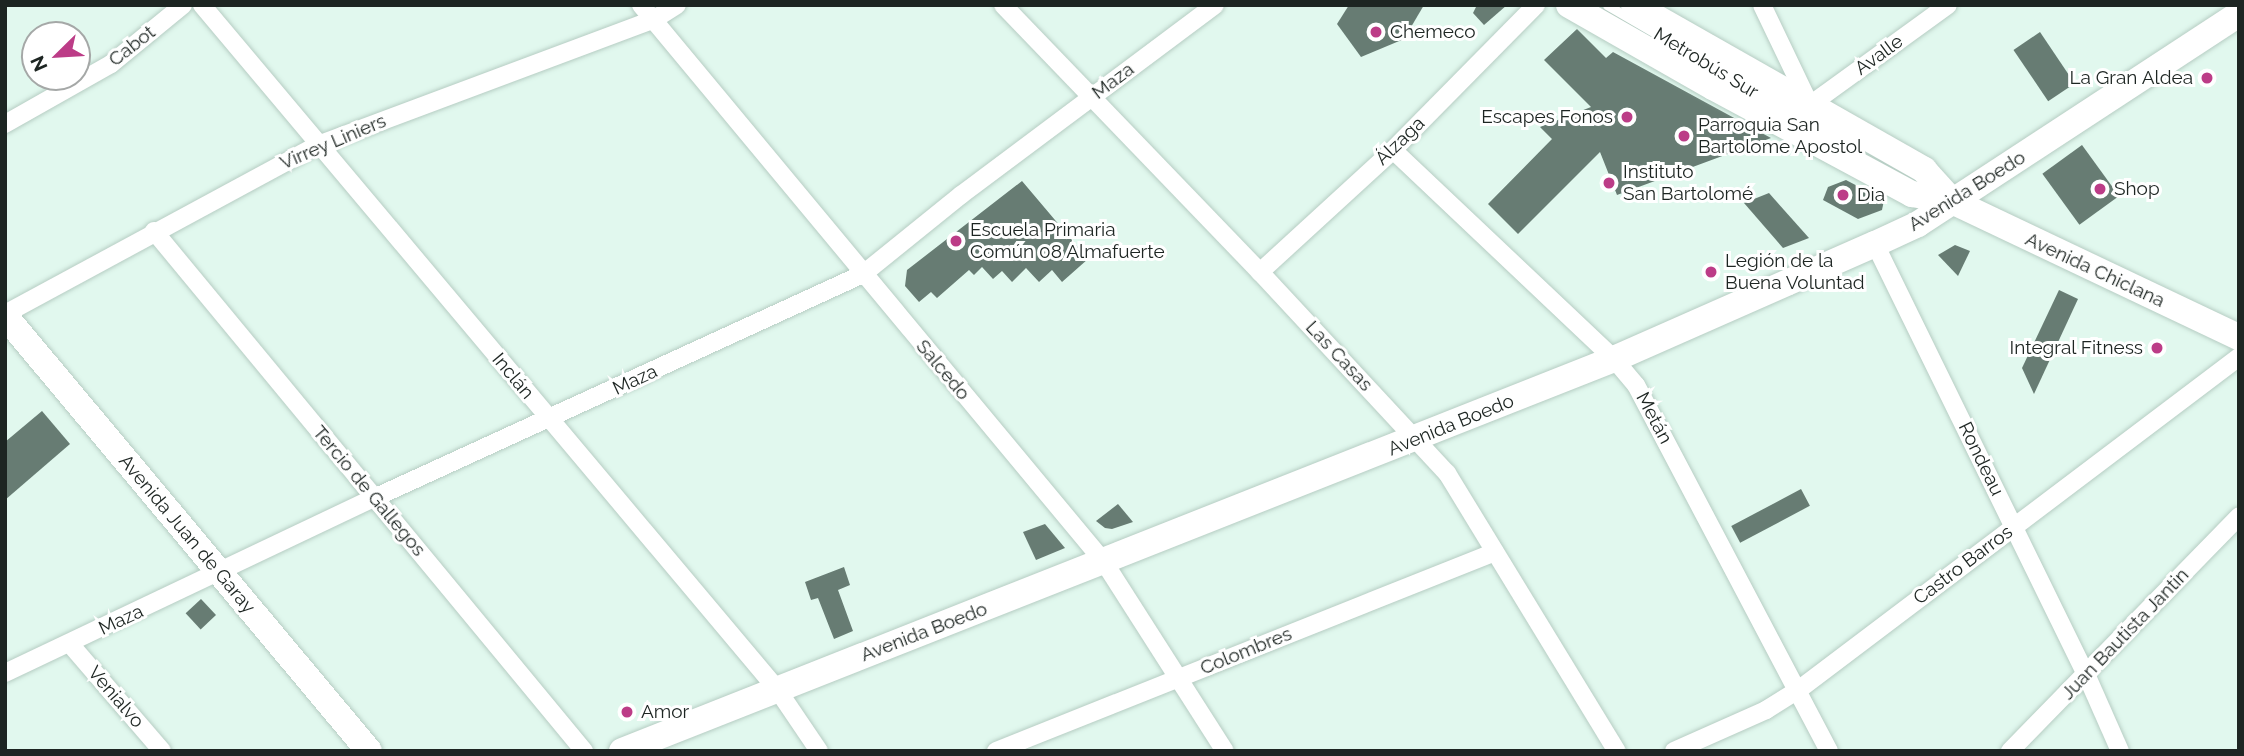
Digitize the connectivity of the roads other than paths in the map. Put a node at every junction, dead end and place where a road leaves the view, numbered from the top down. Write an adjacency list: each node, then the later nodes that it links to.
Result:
1 (183, 5): 17 (street, Cabot)
2 (201, 5): 18 (street, Inclán)
3 (641, 5): 14 (street, Salcedo)
4 (677, 5): 14 (street, Virrey Liniers)
5 (1003, 5): 15 (street, Las Casas)
6 (1215, 5): 15 (street, Maza)
7 (1536, 5): 20 (street, Álzaga)
8 (1569, 5): 22 (main road, Avenida Chiclana)
9 (1607, 5): 19 (lane, Metrobús Sur)
10 (1634, 5): 16 (main road, Avenida Chiclana)
11 (1762, 5): 16 (street)
12 (1948, 5): 16 (street, Avalle)
13 (2239, 14): 22 (main road, Avenida Boedo)
14 (653, 20): 18 (street, Virrey Liniers); 26 (street, Salcedo)
15 (1091, 97): 25 (street, Las Casas); 26 (street, Maza)
16 (1810, 104): 22 (main road, Avenida Chiclana)
17 (5, 124)
18 (318, 145): 23 (street, Virrey Liniers); 31 (street, Inclán)
19 (1854, 148)
20 (1393, 150): 25 (street, Álzaga); 30 (street, Metán)
21 (1901, 175): 22 (lane)
22 (1952, 201): 24 (main road, Avenida Boedo); 28 (main road, Avenida Chiclana)
23 (154, 231): 27 (street, Virrey Liniers); 33 (street, Tercio de Gallegos)
24 (1875, 244): 30 (main road, Avenida Boedo); 35 (street, Rondeau)
25 (1260, 272): 32 (street, Las Casas)
26 (863, 274): 31 (street, Maza); 37 (street, Salcedo)
27 (5, 315): 38 (main road, Avenida Juan de Garay)
28 (2239, 337)
29 (2239, 358): 35 (street, Castro Barros)
30 (1614, 359): 32 (main road, Avenida Boedo); 44 (street, Metán)
31 (550, 419): 33 (street, Maza); 43 (street, Inclán)
32 (1417, 439): 36 (street, Las Casas); 37 (main road, Avenida Boedo)
33 (374, 498): 38 (street, Maza); 47 (street, Tercio de Gallegos)
34 (2239, 516): 41 (street, Juan Bautista Jantin)
35 (2014, 526): 41 (street, Rondeau); 44 (street, Castro Barros)
36 (1495, 552): 42 (street, Colombres); 52 (street, Las Casas)
37 (1104, 562): 42 (street, Salcedo); 43 (main road, Avenida Boedo)
38 (220, 573): 39 (street, Maza); 46 (main road, Avenida Juan de Garay)
39 (70, 644): 40 (street, Maza); 45 (street, Venialvo)
40 (5, 673)
41 (2086, 674): 55 (street, Juan Bautista Jantin); 56 (street, Rondeau)
42 (1179, 678): 50 (street, Colombres); 51 (street, Salcedo)
43 (777, 689): 48 (main road, Avenida Boedo); 49 (street, Inclán)
44 (1797, 691): 53 (street, Castro Barros); 54 (street, Metán)
45 (162, 751)
46 (369, 751)
47 (584, 751)
48 (622, 751)
49 (819, 751)
50 (996, 751)
51 (1225, 751)
52 (1617, 751)
53 (1674, 751)
54 (1829, 751)
55 (2010, 751)
56 (2120, 751)

